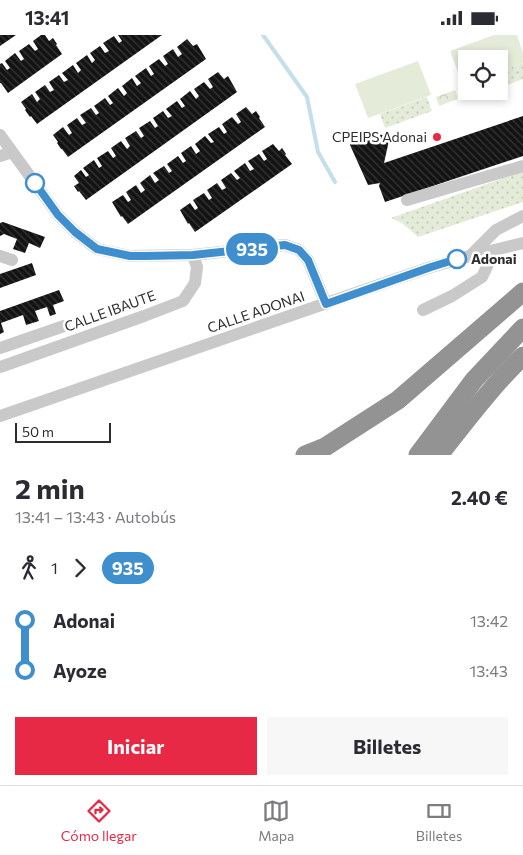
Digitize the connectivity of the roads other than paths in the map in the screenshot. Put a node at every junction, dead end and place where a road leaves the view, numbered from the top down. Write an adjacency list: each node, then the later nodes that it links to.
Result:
1 (0, 135): 2 (street)
2 (6, 154): 8 (street)
3 (523, 166): 4 (street)
4 (407, 200)
5 (523, 216): 9 (street)
6 (523, 243): 7 (street, CALLE ADONAI)
7 (495, 250): 9 (street, CALLE ADONAI); 12 (street)
8 (193, 255): 11 (street); 17 (street, CALLE IBAUTE)
9 (470, 256): 11 (street, CALLE ADONAI)
10 (523, 292): 19 (highway)
11 (326, 304): 18 (street, CALLE ADONAI)
12 (423, 310)
13 (64, 327): 15 (street)
14 (523, 328): 20 (highway)
15 (0, 349)
16 (523, 356): 21 (highway)
17 (0, 367)
18 (0, 415)
19 (305, 455)
20 (418, 455)
21 (439, 455)

